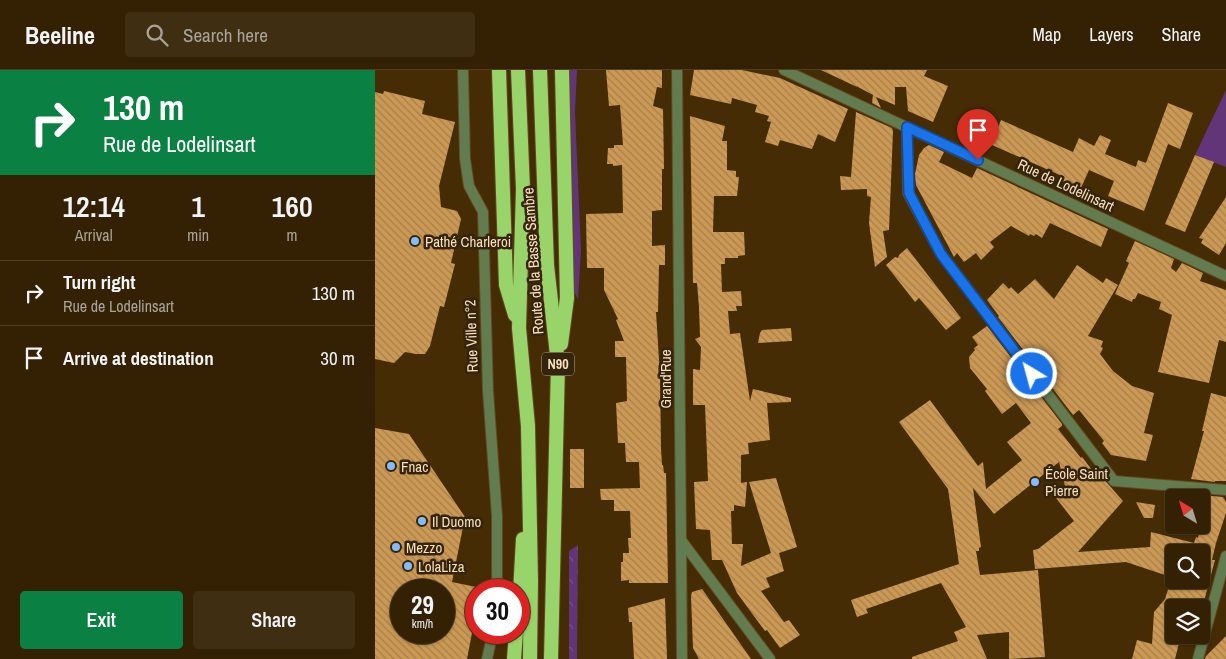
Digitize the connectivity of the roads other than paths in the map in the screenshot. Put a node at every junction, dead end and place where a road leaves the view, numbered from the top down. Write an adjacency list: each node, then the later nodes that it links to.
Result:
1 (463, 70): 16 (street, Rue Ville n°2)
2 (499, 70): 10 (highway)
3 (518, 70): 10 (highway, Route de la Basse Sambre / N90)
4 (540, 70): 11 (highway, Route de la Basse Sambre / N90)
5 (561, 70): 11 (highway)
6 (677, 70): 14 (street, Grand'Rue)
7 (784, 70): 8 (street, Rue de Lodelinsart)
8 (907, 127): 9 (street, Rue de Lodelinsart); 13 (street)
9 (1226, 276)
10 (519, 328): 12 (highway, Route de la Basse Sambre / N90)
11 (558, 364): 23 (highway, Route de la Basse Sambre / N90)
12 (529, 476): 17 (highway); 22 (highway, Route de la Basse Sambre / N90)
13 (1226, 490)
14 (681, 540): 24 (street, Grand'Rue); 25 (street)
15 (1226, 556): 26 (street)
16 (497, 579)
17 (520, 579)
18 (490, 644): 20 (street)
19 (516, 644): 21 (highway)
20 (487, 659)
21 (514, 659)
22 (530, 659)
23 (551, 659)
24 (682, 659)
25 (770, 659)
26 (1198, 659)

